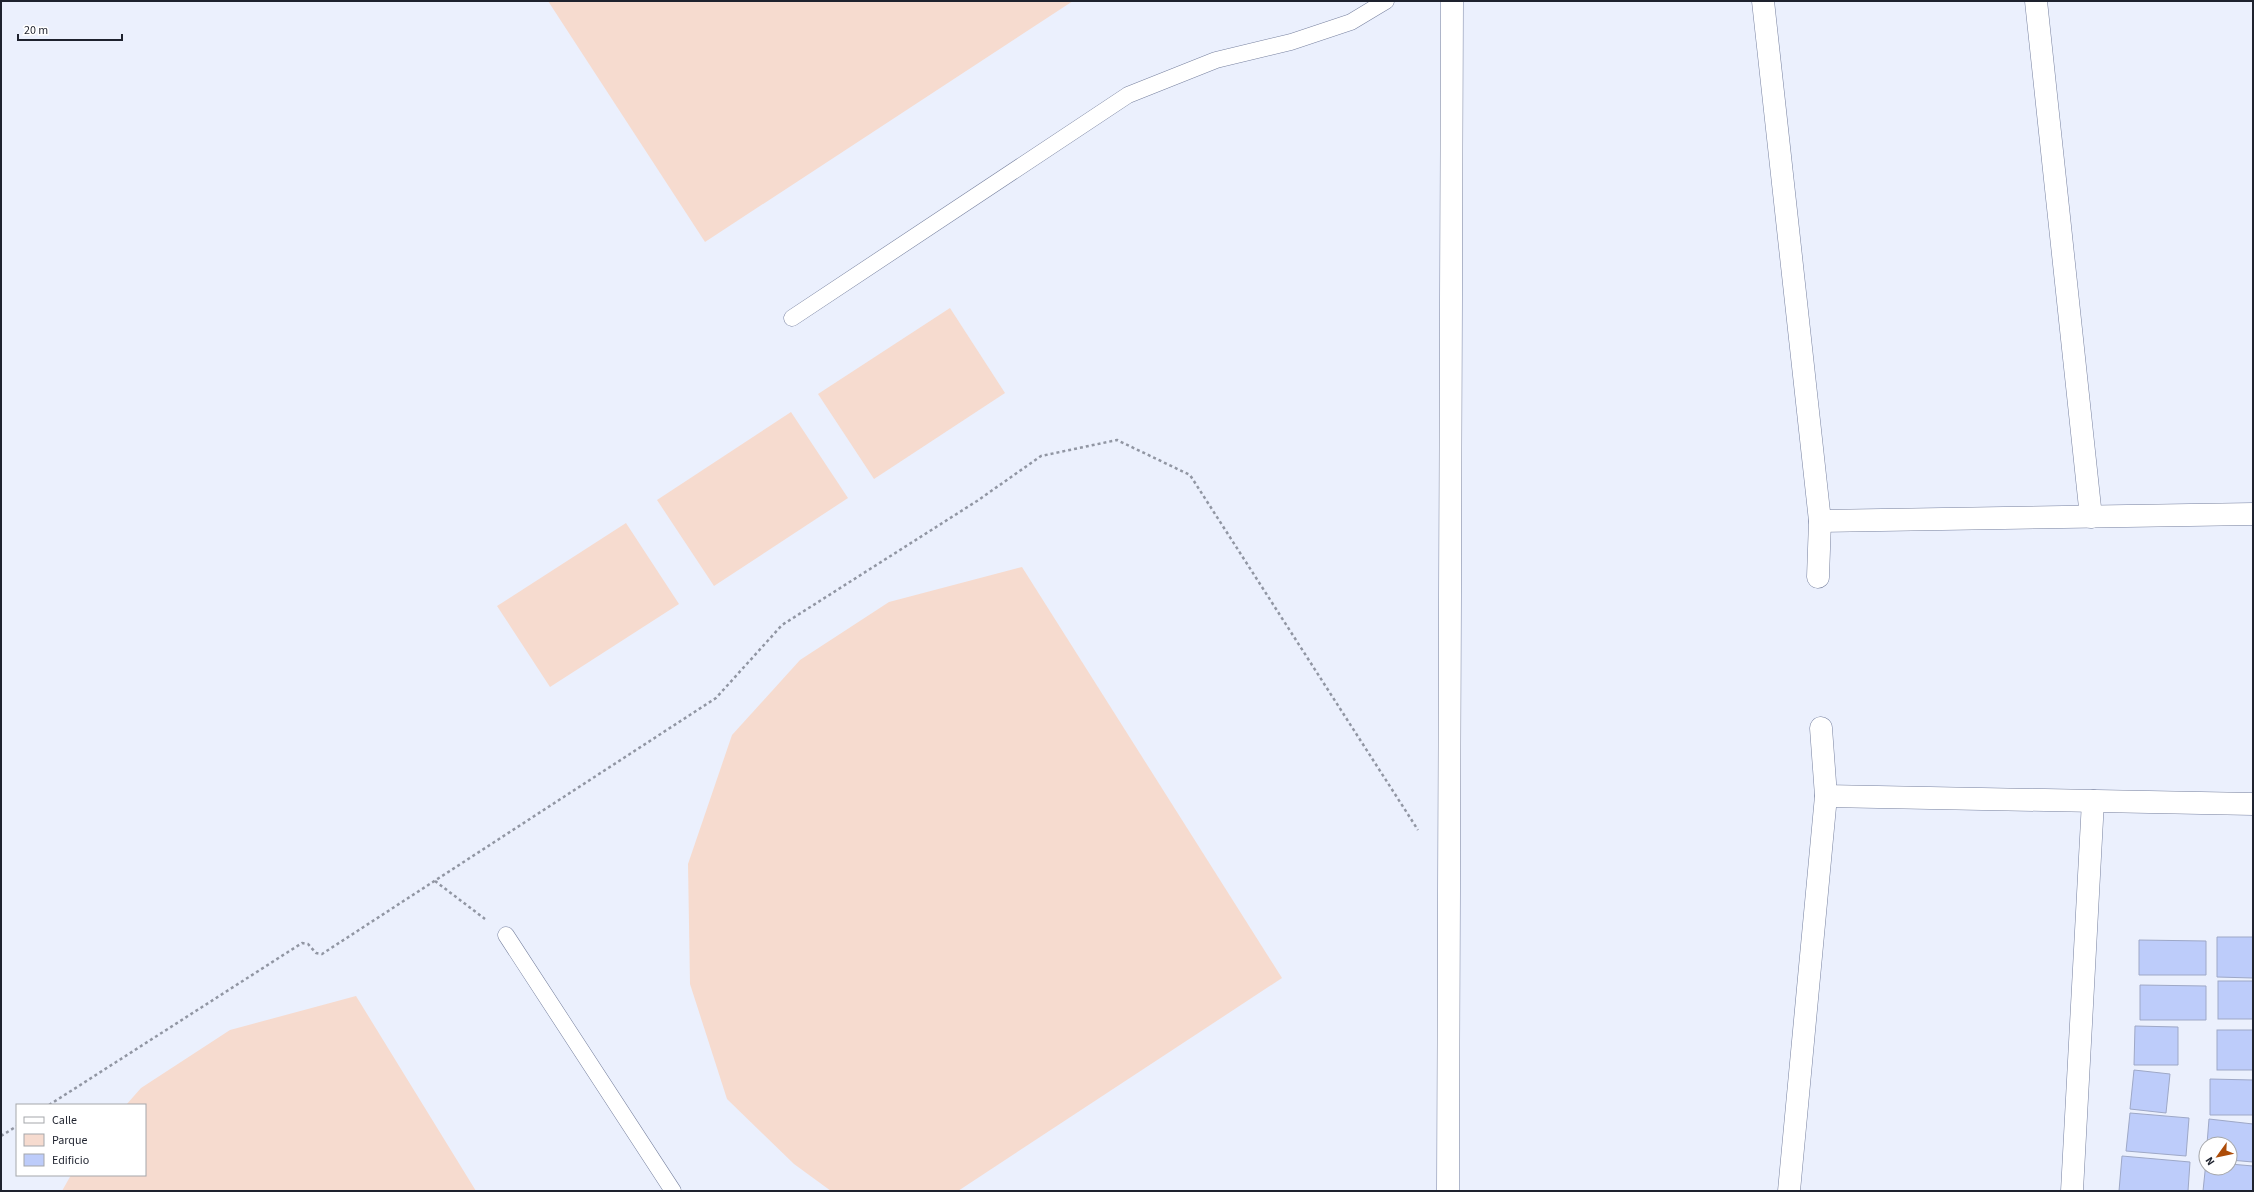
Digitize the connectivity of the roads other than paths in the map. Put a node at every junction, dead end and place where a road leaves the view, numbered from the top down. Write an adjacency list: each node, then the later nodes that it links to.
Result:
1 (1386, 1): 5 (lane)
2 (1452, 1): 16 (street)
3 (1763, 1): 8 (street)
4 (2036, 1): 7 (street)
5 (792, 318)
6 (2253, 514): 7 (street)
7 (2091, 517): 8 (street)
8 (1820, 521): 9 (street)
9 (1818, 578)
10 (1821, 728): 11 (street)
11 (1826, 796): 12 (street); 17 (street)
12 (2093, 800): 13 (street); 18 (street)
13 (2253, 804)
14 (506, 935): 15 (lane)
15 (673, 1191)
16 (1448, 1191)
17 (1789, 1191)
18 (2072, 1191)

